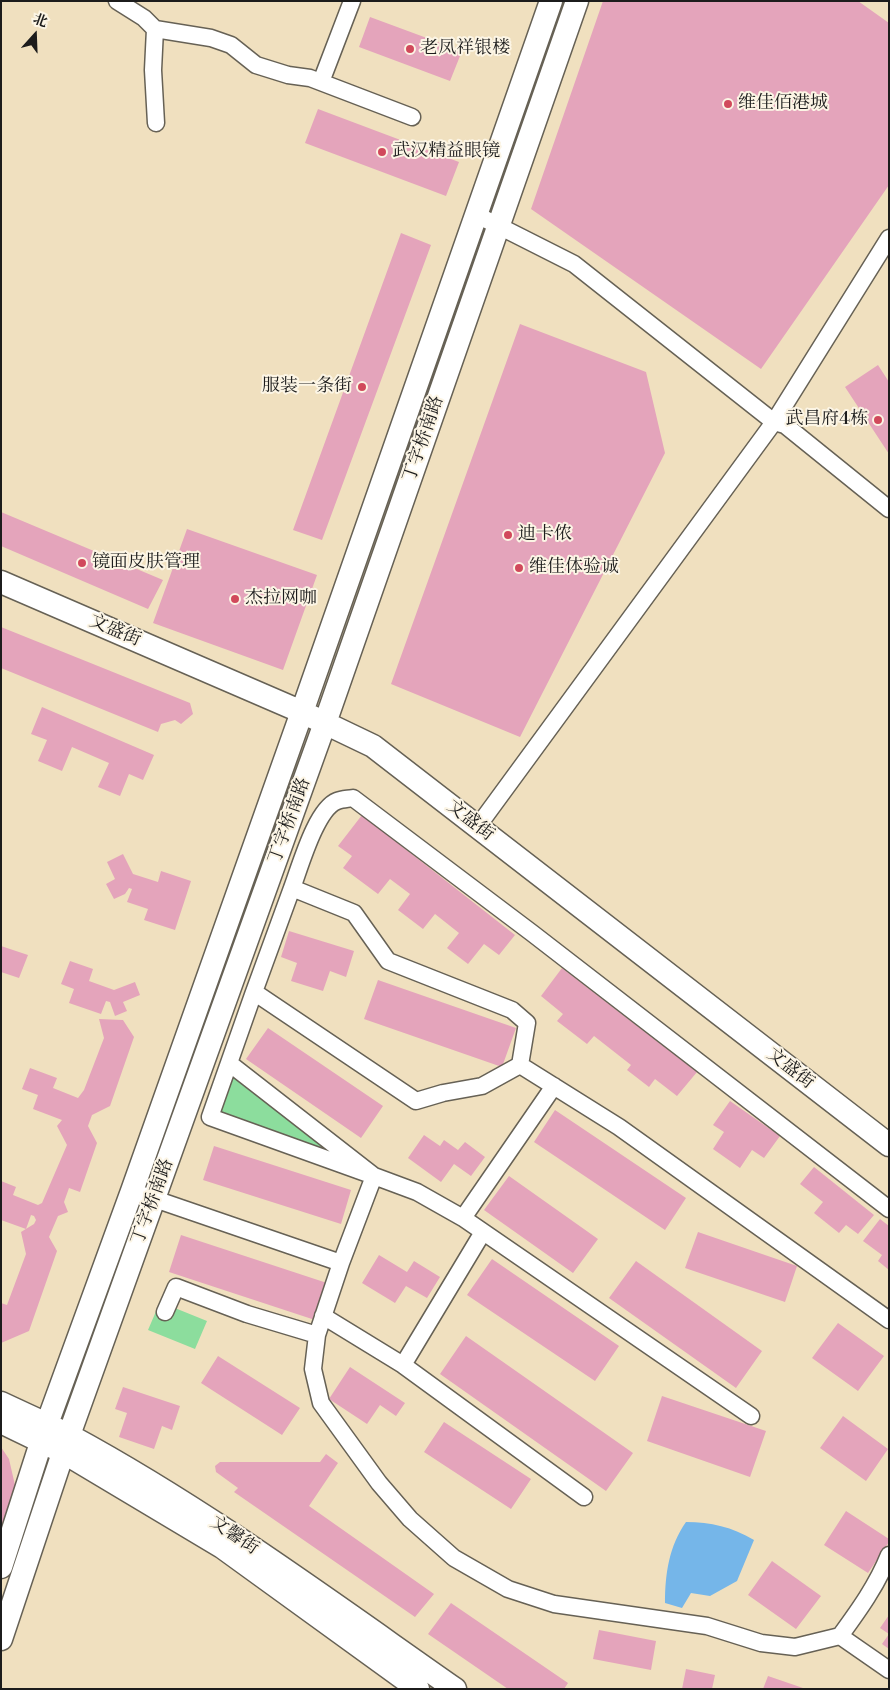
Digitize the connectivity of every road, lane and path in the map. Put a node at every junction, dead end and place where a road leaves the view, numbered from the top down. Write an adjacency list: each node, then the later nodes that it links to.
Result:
1 (117, 1): 5 (street)
2 (352, 1): 6 (street)
3 (551, 1): 9 (main road, 丁字桥南路)
4 (577, 1): 10 (main road, 丁字桥南路)
5 (156, 29): 6 (street); 8 (street)
6 (321, 82): 7 (street)
7 (412, 116)
8 (156, 123)
9 (477, 215): 10 (street); 15 (main road, 丁字桥南路)
10 (499, 226): 12 (street); 16 (main road, 丁字桥南路)
11 (889, 238): 12 (street)
12 (774, 422): 13 (street); 17 (street)
13 (889, 509)
14 (1, 582): 15 (main road, 文盛街)
15 (302, 712): 16 (main road, 文盛街); 25 (main road, 丁字桥南路)
16 (325, 723): 17 (main road, 文盛街); 26 (main road, 丁字桥南路)
17 (478, 826): 23 (main road, 文盛街)
18 (292, 888): 19 (street); 21 (street); 27 (street)
19 (254, 992): 20 (street); 21 (street)
20 (229, 1063): 24 (street); 24 (street)
21 (520, 1065): 22 (street)
22 (554, 1086): 28 (street); 33 (street)
23 (889, 1146)
24 (374, 1176): 28 (street); 30 (street)
25 (132, 1191): 26 (street); 39 (main road, 丁字桥南路)
26 (154, 1198): 30 (street); 40 (main road, 丁字桥南路)
27 (889, 1209)
28 (463, 1218): 29 (street)
29 (483, 1232): 35 (street); 37 (street)
30 (341, 1263): 32 (street)
31 (165, 1312): 34 (street)
32 (323, 1316): 34 (street); 35 (street)
33 (889, 1320)
34 (316, 1335): 44 (street)
35 (403, 1365): 41 (street)
36 (1, 1403): 39 (main road, 文馨街)
37 (751, 1416)
38 (1, 1422): 39 (main road, 文馨街)
39 (44, 1433): 40 (main road, 文馨街); 43 (main road, 丁字桥南路)
40 (66, 1444): 45 (main road, 丁字桥南路); 47 (main road, 文馨街); 48 (main road, 文馨街)
41 (584, 1497)
42 (889, 1555): 44 (street)
43 (1, 1567)
44 (840, 1636): 46 (street)
45 (1, 1639)
46 (889, 1670)
47 (418, 1689)
48 (455, 1689)

